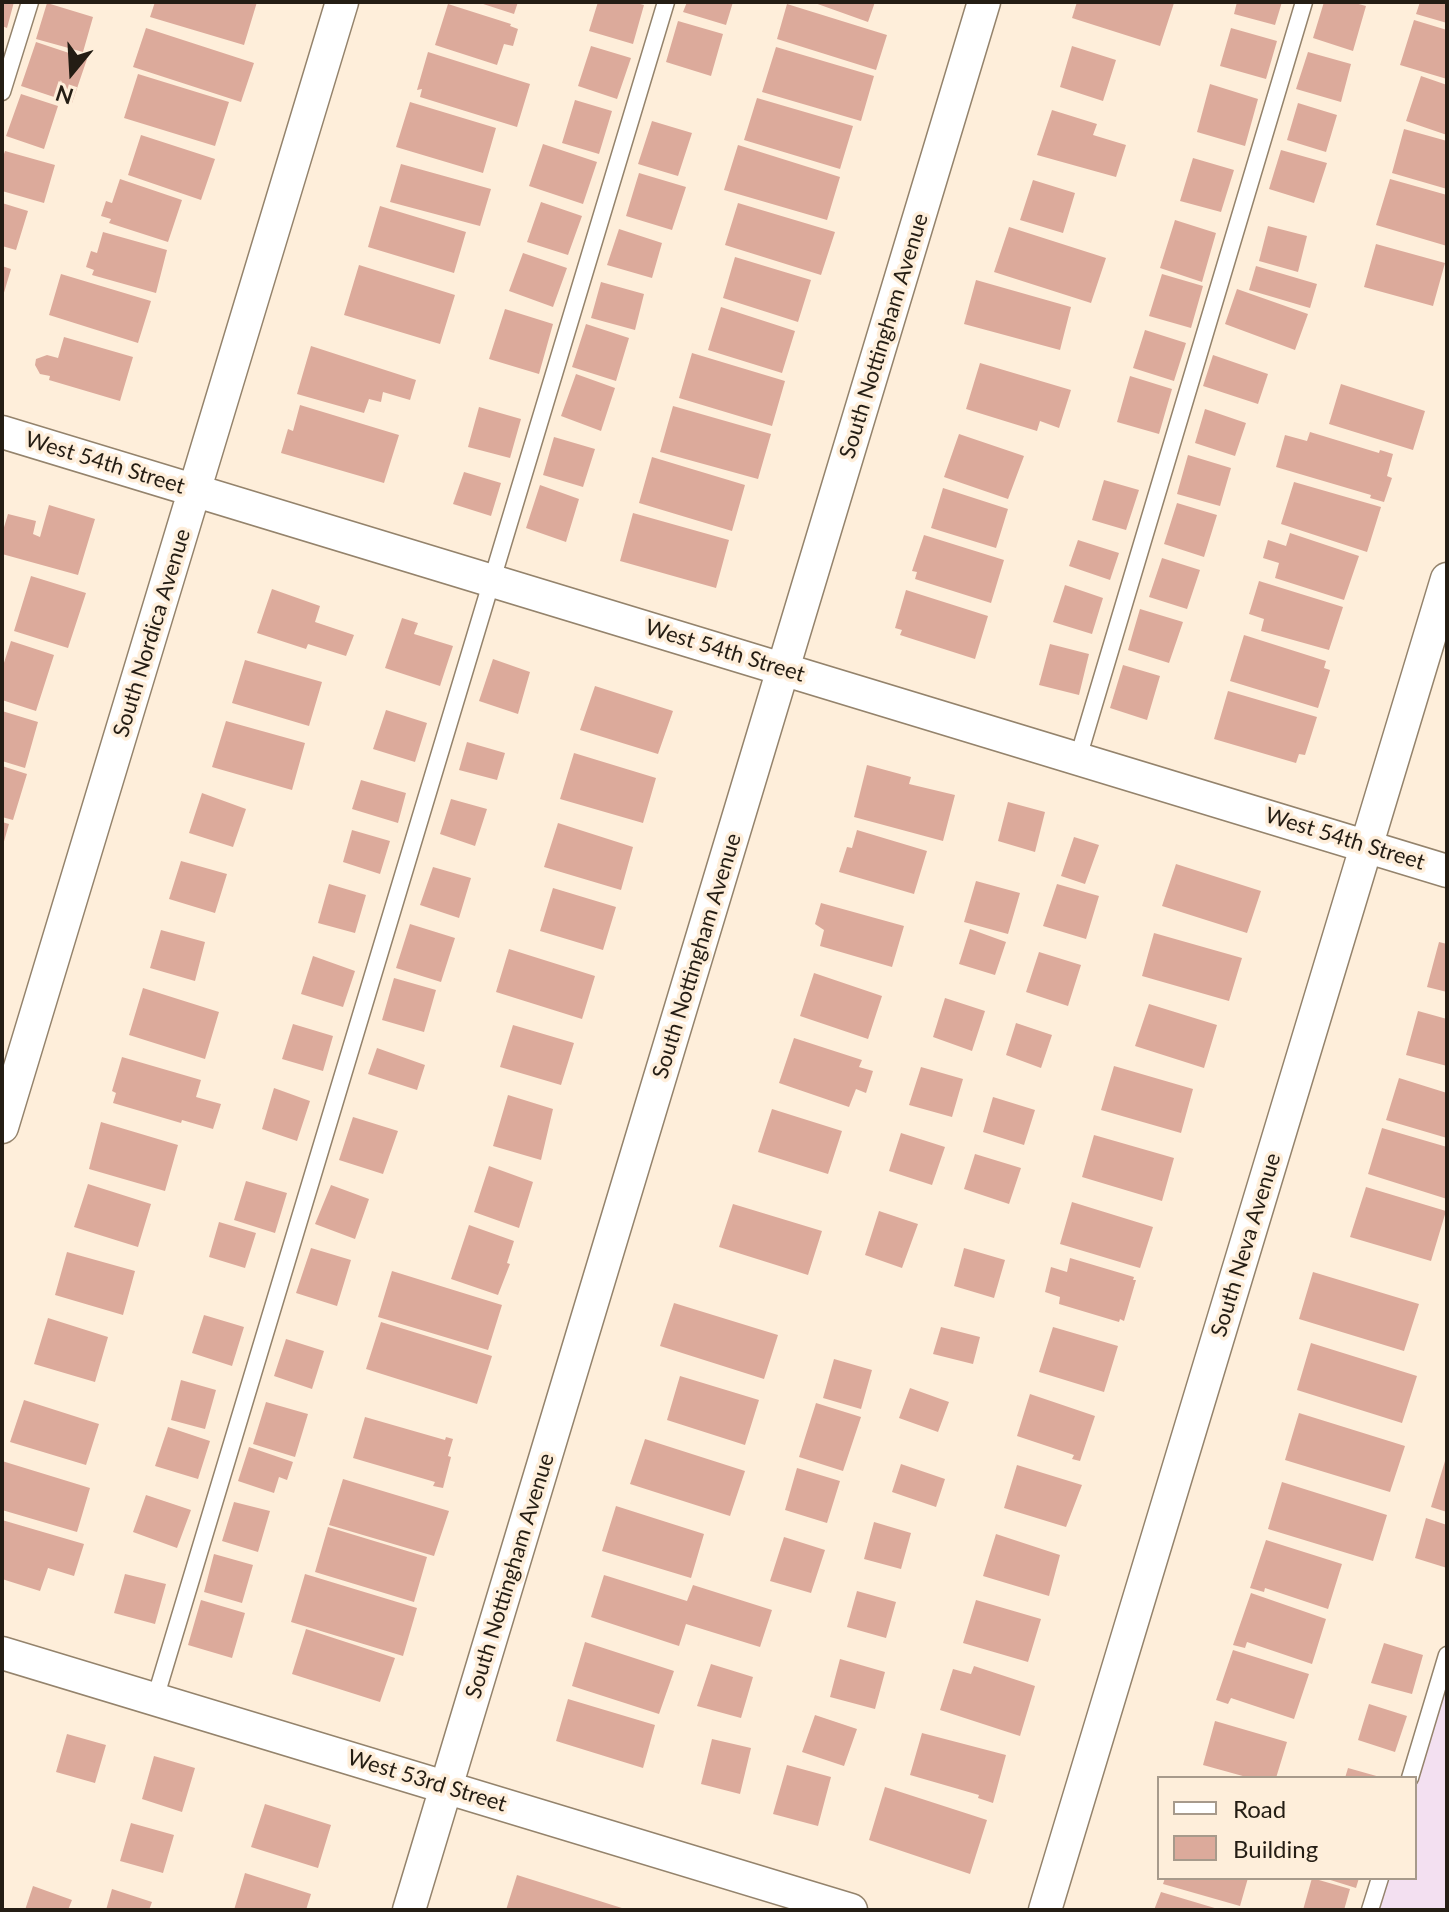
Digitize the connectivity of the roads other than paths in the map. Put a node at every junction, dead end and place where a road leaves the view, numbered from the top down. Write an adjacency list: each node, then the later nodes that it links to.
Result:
1 (30, 2): 6 (lane)
2 (342, 2): 8 (street, South Nordica Avenue)
3 (666, 2): 10 (lane)
4 (984, 2): 11 (street, South Nottingham Avenue)
5 (1304, 2): 12 (lane)
6 (2, 92)
7 (2, 432): 8 (street, West 54th Street)
8 (195, 490): 10 (street, West 54th Street); 15 (street, South Nordica Avenue)
9 (1447, 579): 13 (street, South Neva Avenue)
10 (492, 580): 11 (street, West 54th Street); 18 (lane)
11 (784, 669): 12 (street, West 54th Street); 20 (street, South Nottingham Avenue)
12 (1078, 758): 13 (street, West 54th Street)
13 (1367, 846): 14 (street, West 54th Street); 24 (street, South Neva Avenue)
14 (1447, 871)
15 (2, 1127)
16 (2, 1653): 18 (street, West 53rd Street)
17 (1447, 1655): 19 (lane)
18 (155, 1699): 20 (street, West 53rd Street)
19 (1411, 1776)
20 (447, 1787): 22 (street, South Nottingham Avenue); 23 (street, West 53rd Street)
21 (1379, 1880): 25 (lane)
22 (409, 1910)
23 (851, 1910)
24 (1045, 1910)
25 (1370, 1910)

